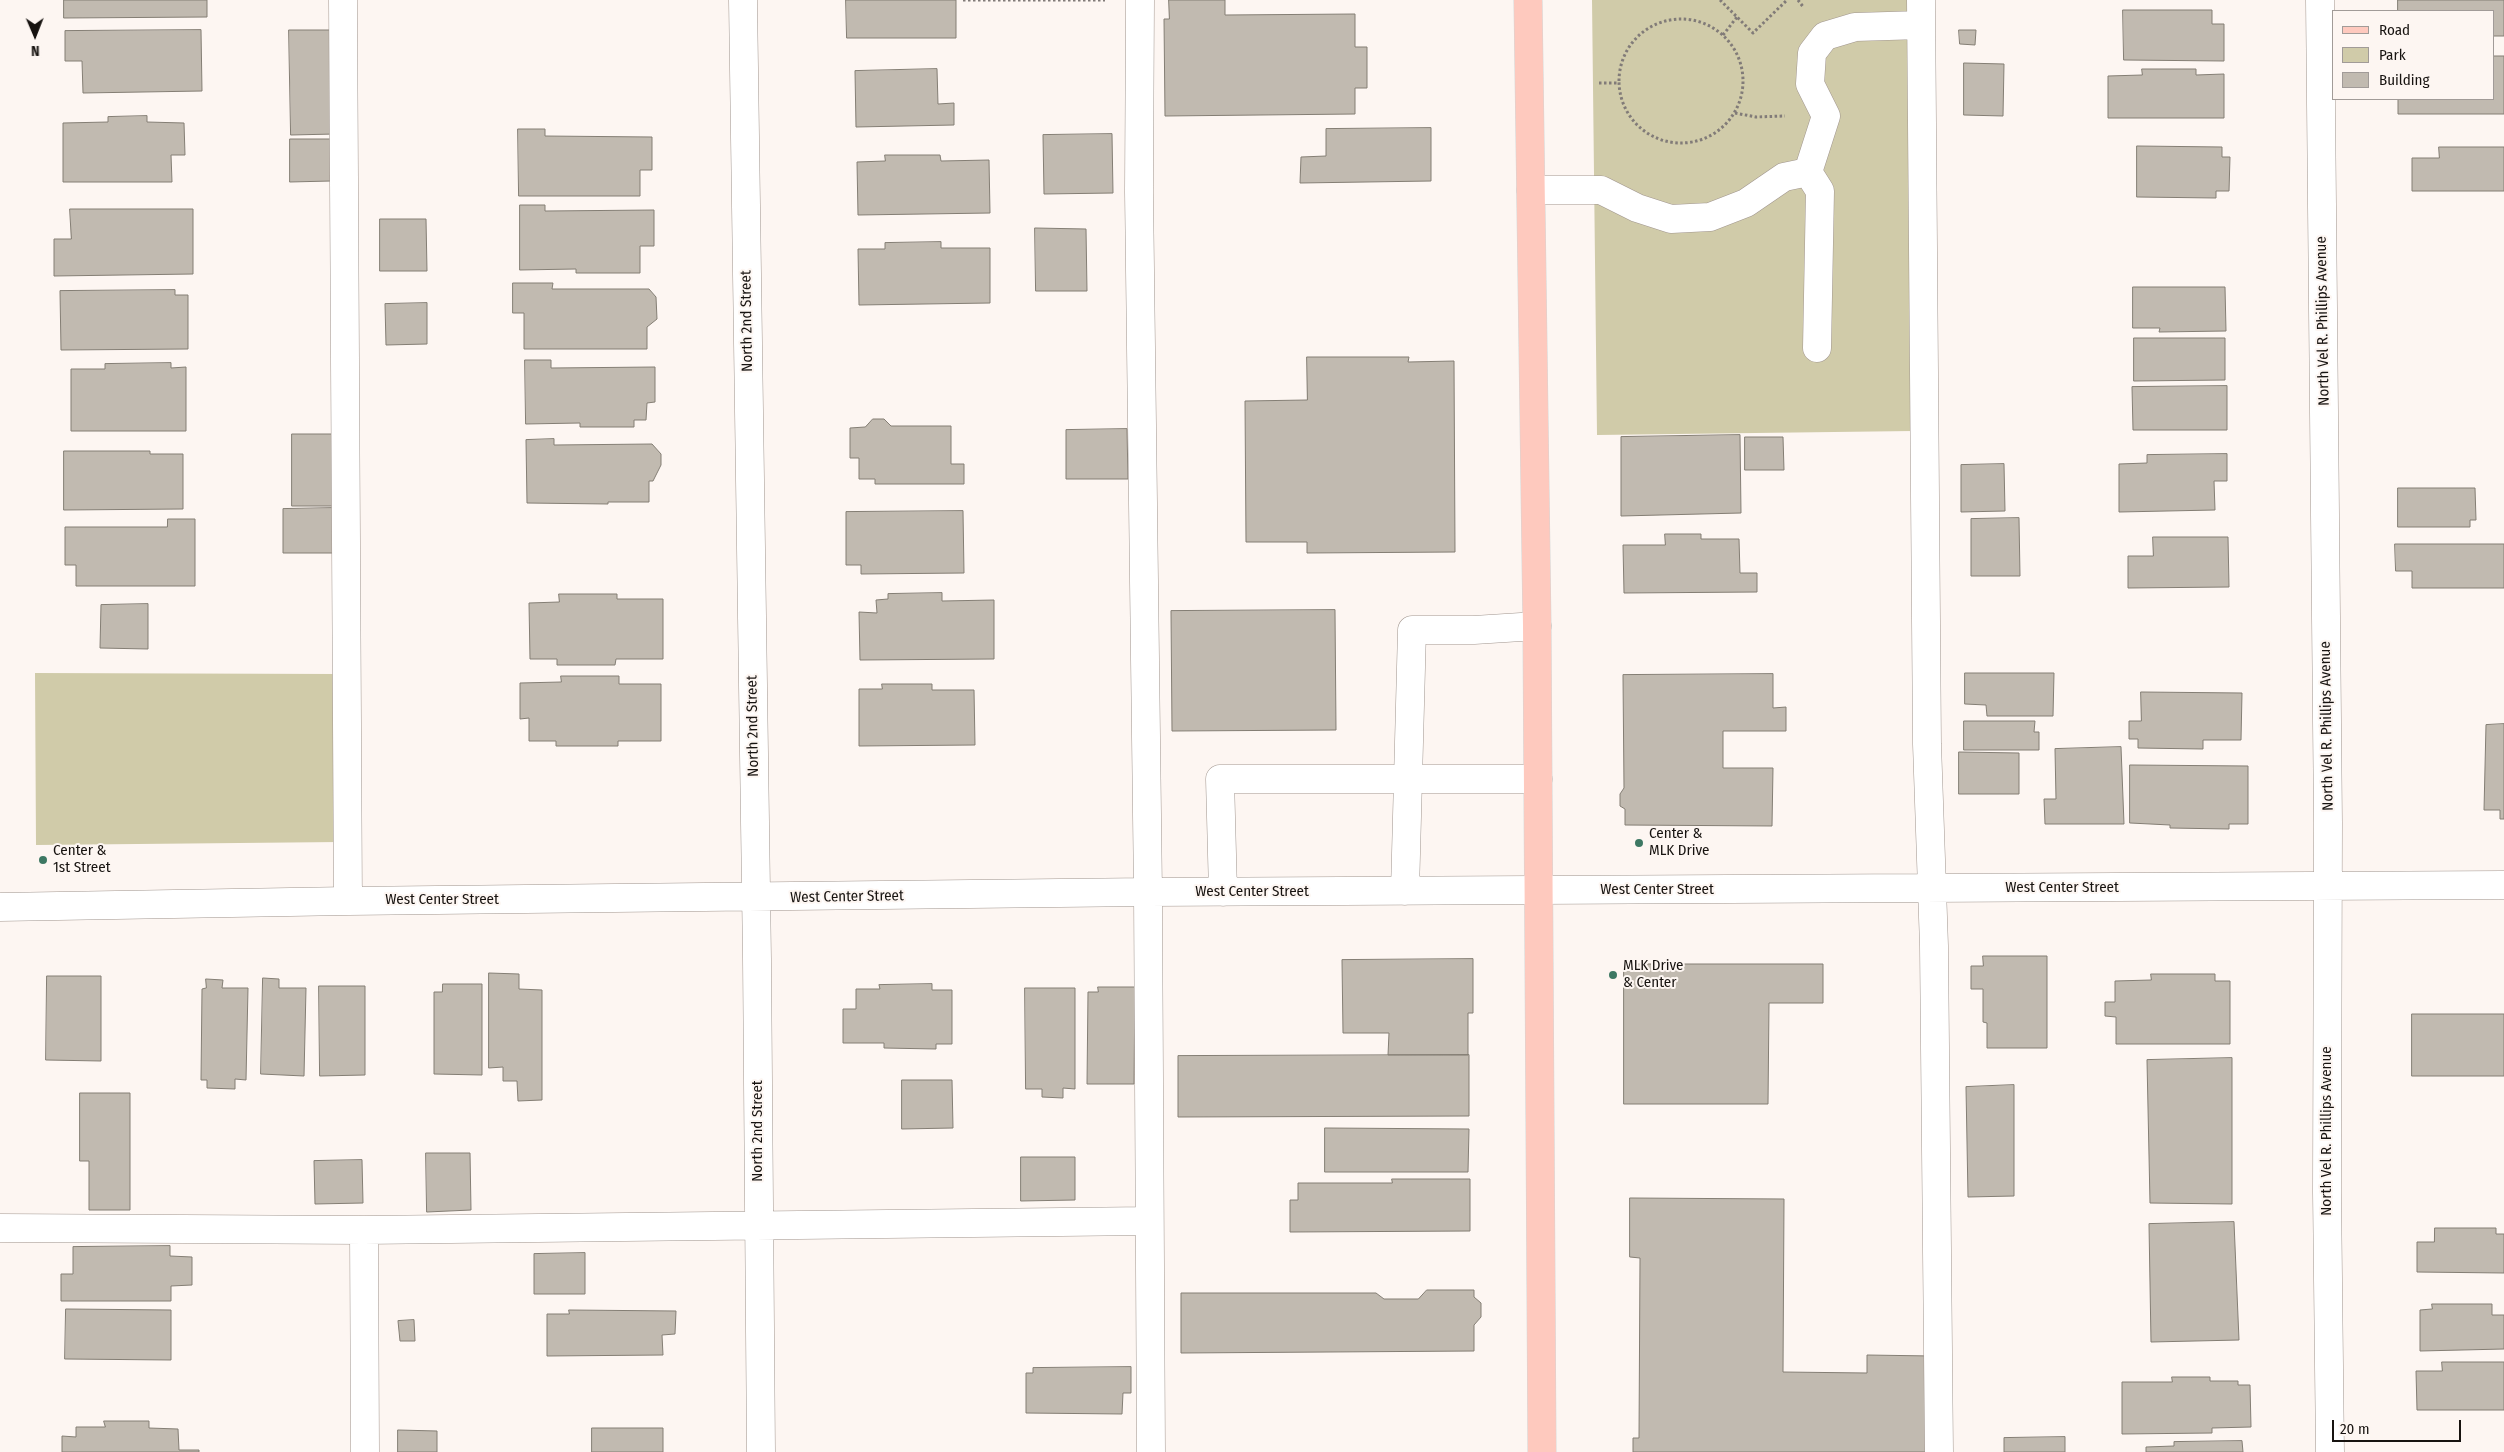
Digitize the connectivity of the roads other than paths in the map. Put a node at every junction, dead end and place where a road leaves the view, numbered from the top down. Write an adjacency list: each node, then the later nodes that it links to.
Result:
1 (343, 0): 21 (street)
2 (743, 0): 20 (street, North 2nd Street)
3 (1140, 0): 18 (street)
4 (1528, 0): 8 (main road)
5 (2320, 0): 14 (street, North Vel R. Phillips Avenue)
6 (1921, 12): 7 (street); 15 (street)
7 (1808, 172): 8 (street); 9 (street)
8 (1531, 190): 10 (main road)
9 (1817, 348)
10 (1537, 626): 11 (street); 12 (main road)
11 (1408, 779): 12 (street); 17 (street); 19 (street)
12 (1538, 779): 16 (main road)
13 (2504, 885): 14 (street, West Center Street)
14 (2328, 886): 15 (street, West Center Street); 32 (street, North Vel R. Phillips Avenue)
15 (1933, 888): 16 (street, West Center Street); 31 (street)
16 (1539, 890): 17 (street, West Center Street); 30 (main road)
17 (1405, 891): 19 (street, West Center Street)
18 (1148, 892): 19 (street, West Center Street); 20 (street, West Center Street); 23 (street)
19 (1223, 892)
20 (756, 898): 21 (street, West Center Street); 24 (street, North 2nd Street)
21 (348, 900): 22 (street, West Center Street)
22 (0, 907)
23 (1148, 1221): 24 (street); 29 (street)
24 (758, 1224): 26 (street); 28 (street, North 2nd Street)
25 (0, 1228): 26 (street)
26 (364, 1230): 27 (street)
27 (365, 1452)
28 (761, 1452)
29 (1151, 1452)
30 (1542, 1452)
31 (1939, 1452)
32 (2330, 1452)

